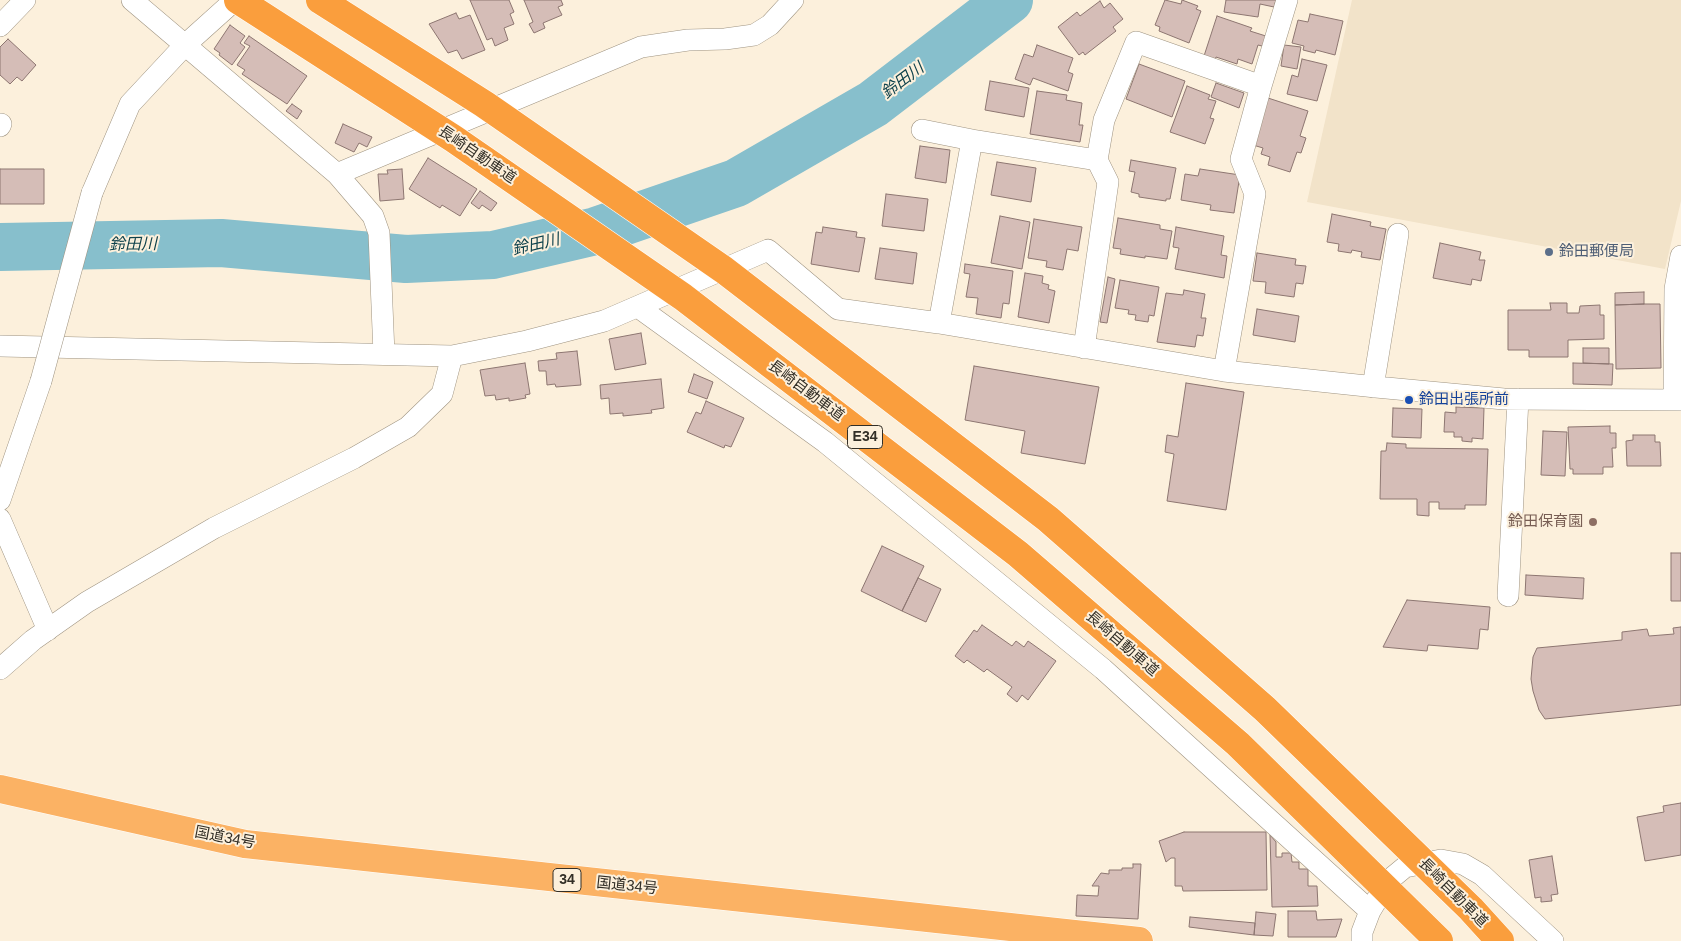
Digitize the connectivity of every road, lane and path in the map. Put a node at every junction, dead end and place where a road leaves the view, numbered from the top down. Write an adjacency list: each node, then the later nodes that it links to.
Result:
1 (25, 0): 7 (street)
2 (132, 0): 8 (street)
3 (236, 0): 8 (street); 35 (highway, 長崎自動車道 / E34, bridge)
4 (320, 0): 36 (highway, 長崎自動車道, bridge)
5 (793, 0): 13 (street)
6 (1287, 0): 9 (street)
7 (0, 26)
8 (185, 45): 13 (street); 26 (street, bridge)
9 (1261, 86): 12 (street); 22 (street)
10 (922, 130): 11 (street)
11 (972, 140): 12 (street); 17 (street)
12 (1097, 160): 19 (street)
13 (337, 174): 20 (street)
14 (1398, 234): 23 (street)
15 (1681, 256): 25 (street)
16 (638, 306): 17 (street); 21 (street); 32 (street)
17 (939, 323): 19 (street)
18 (0, 346): 20 (street)
19 (1084, 348): 22 (street)
20 (384, 354): 21 (street)
21 (452, 356): 29 (street)
22 (1224, 371): 23 (street)
23 (1373, 387): 24 (street)
24 (1518, 399): 25 (street); 28 (street)
25 (1677, 400)
26 (0, 500)
27 (0, 519): 29 (street)
28 (1508, 596)
29 (48, 630): 30 (street)
30 (0, 669)
31 (0, 789): 33 (highway, 国道34号 / 34)
32 (1370, 911): 34 (street); 37 (street)
33 (1139, 941)
34 (1362, 941)
35 (1439, 941)
36 (1500, 941)
37 (1553, 941)

